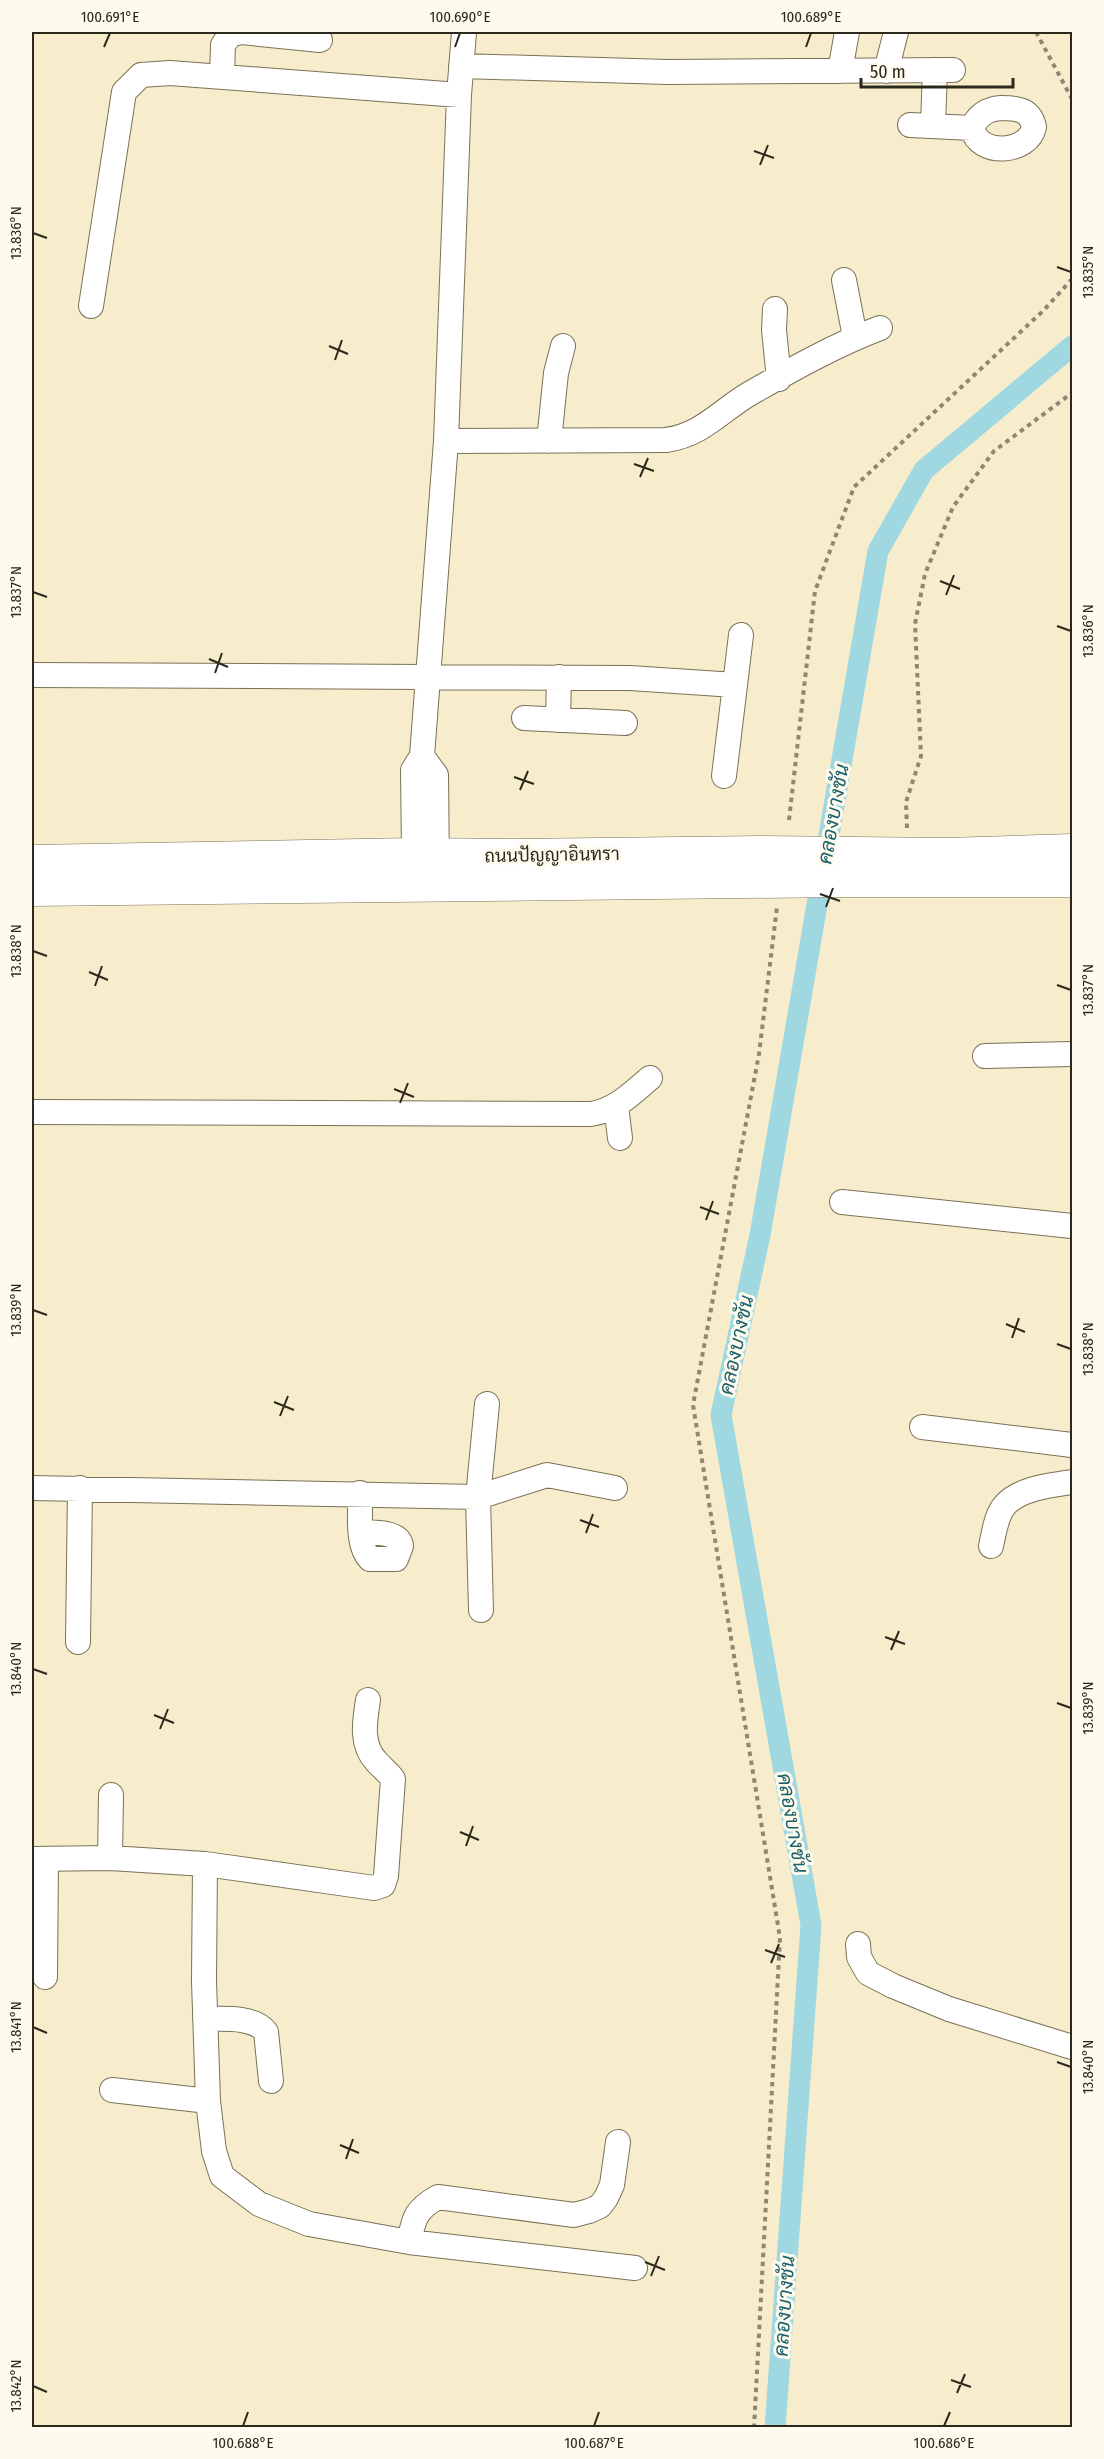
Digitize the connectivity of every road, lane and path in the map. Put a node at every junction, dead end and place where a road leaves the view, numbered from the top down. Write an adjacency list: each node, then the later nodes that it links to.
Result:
1 (464, 32): 6 (street)
2 (848, 32): 7 (street)
3 (896, 32): 8 (street)
4 (1036, 32): 11 (path)
5 (320, 40): 9 (street)
6 (461, 66): 7 (street); 10 (street)
7 (840, 71): 8 (street)
8 (886, 71): 12 (street)
9 (222, 77): 10 (street); 15 (street)
10 (459, 95): 22 (street)
11 (1072, 99)
12 (972, 128)
13 (1072, 279): 33 (path)
14 (844, 280): 18 (street)
15 (91, 306)
16 (775, 309): 20 (street)
17 (880, 328): 18 (street)
18 (855, 337): 20 (street)
19 (563, 346): 23 (street)
20 (779, 379): 23 (street)
21 (1072, 393): 36 (path)
22 (446, 441): 23 (street); 26 (street)
23 (549, 441)
24 (741, 635): 28 (street)
25 (32, 675): 26 (street)
26 (430, 675): 27 (street); 37 (street)
27 (559, 677): 28 (street); 30 (street)
28 (735, 685): 32 (street)
29 (524, 718): 30 (street)
30 (558, 720): 31 (street)
31 (625, 723)
32 (724, 776)
33 (789, 820)
34 (1072, 850): 36 (main road, ถนนปัญญาอินทรา)
35 (32, 861): 37 (main road, ถนนปัญญาอินทรา)
36 (895, 863): 38 (main road, ถนนปัญญาอินทรา); 39 (main road, ถนนปัญญาอินทรา)
37 (425, 870): 38 (main road, ถนนปัญญาอินทรา); 40 (main road, ถนนปัญญาอินทรา)
38 (767, 880): 77 (path)
39 (1072, 881)
40 (32, 890)
41 (1072, 1054): 42 (street)
42 (985, 1056)
43 (650, 1078): 44 (street)
44 (616, 1106): 45 (street); 46 (street)
45 (32, 1112)
46 (620, 1138)
47 (842, 1202): 48 (street)
48 (1072, 1226)
49 (487, 1404): 57 (street)
50 (922, 1427): 51 (street)
51 (1072, 1445)
52 (1072, 1482): 59 (street)
53 (32, 1488): 54 (street)
54 (80, 1488): 56 (street); 61 (street)
55 (615, 1488): 57 (street)
56 (360, 1494): 57 (street); 58 (street)
57 (478, 1497): 60 (street)
58 (362, 1532)
59 (991, 1546)
60 (481, 1610)
61 (78, 1642)
62 (368, 1700): 66 (street)
63 (111, 1796): 64 (street)
64 (110, 1858): 65 (street); 66 (street)
65 (39, 1859): 68 (street)
66 (205, 1864): 69 (street)
67 (858, 1944): 70 (street)
68 (45, 1977)
69 (205, 2019): 71 (street); 73 (street)
70 (1072, 2047)
71 (271, 2081)
72 (112, 2090): 73 (street)
73 (208, 2101): 75 (street)
74 (618, 2142): 75 (street)
75 (409, 2242): 76 (street)
76 (635, 2268)
77 (754, 2427)

